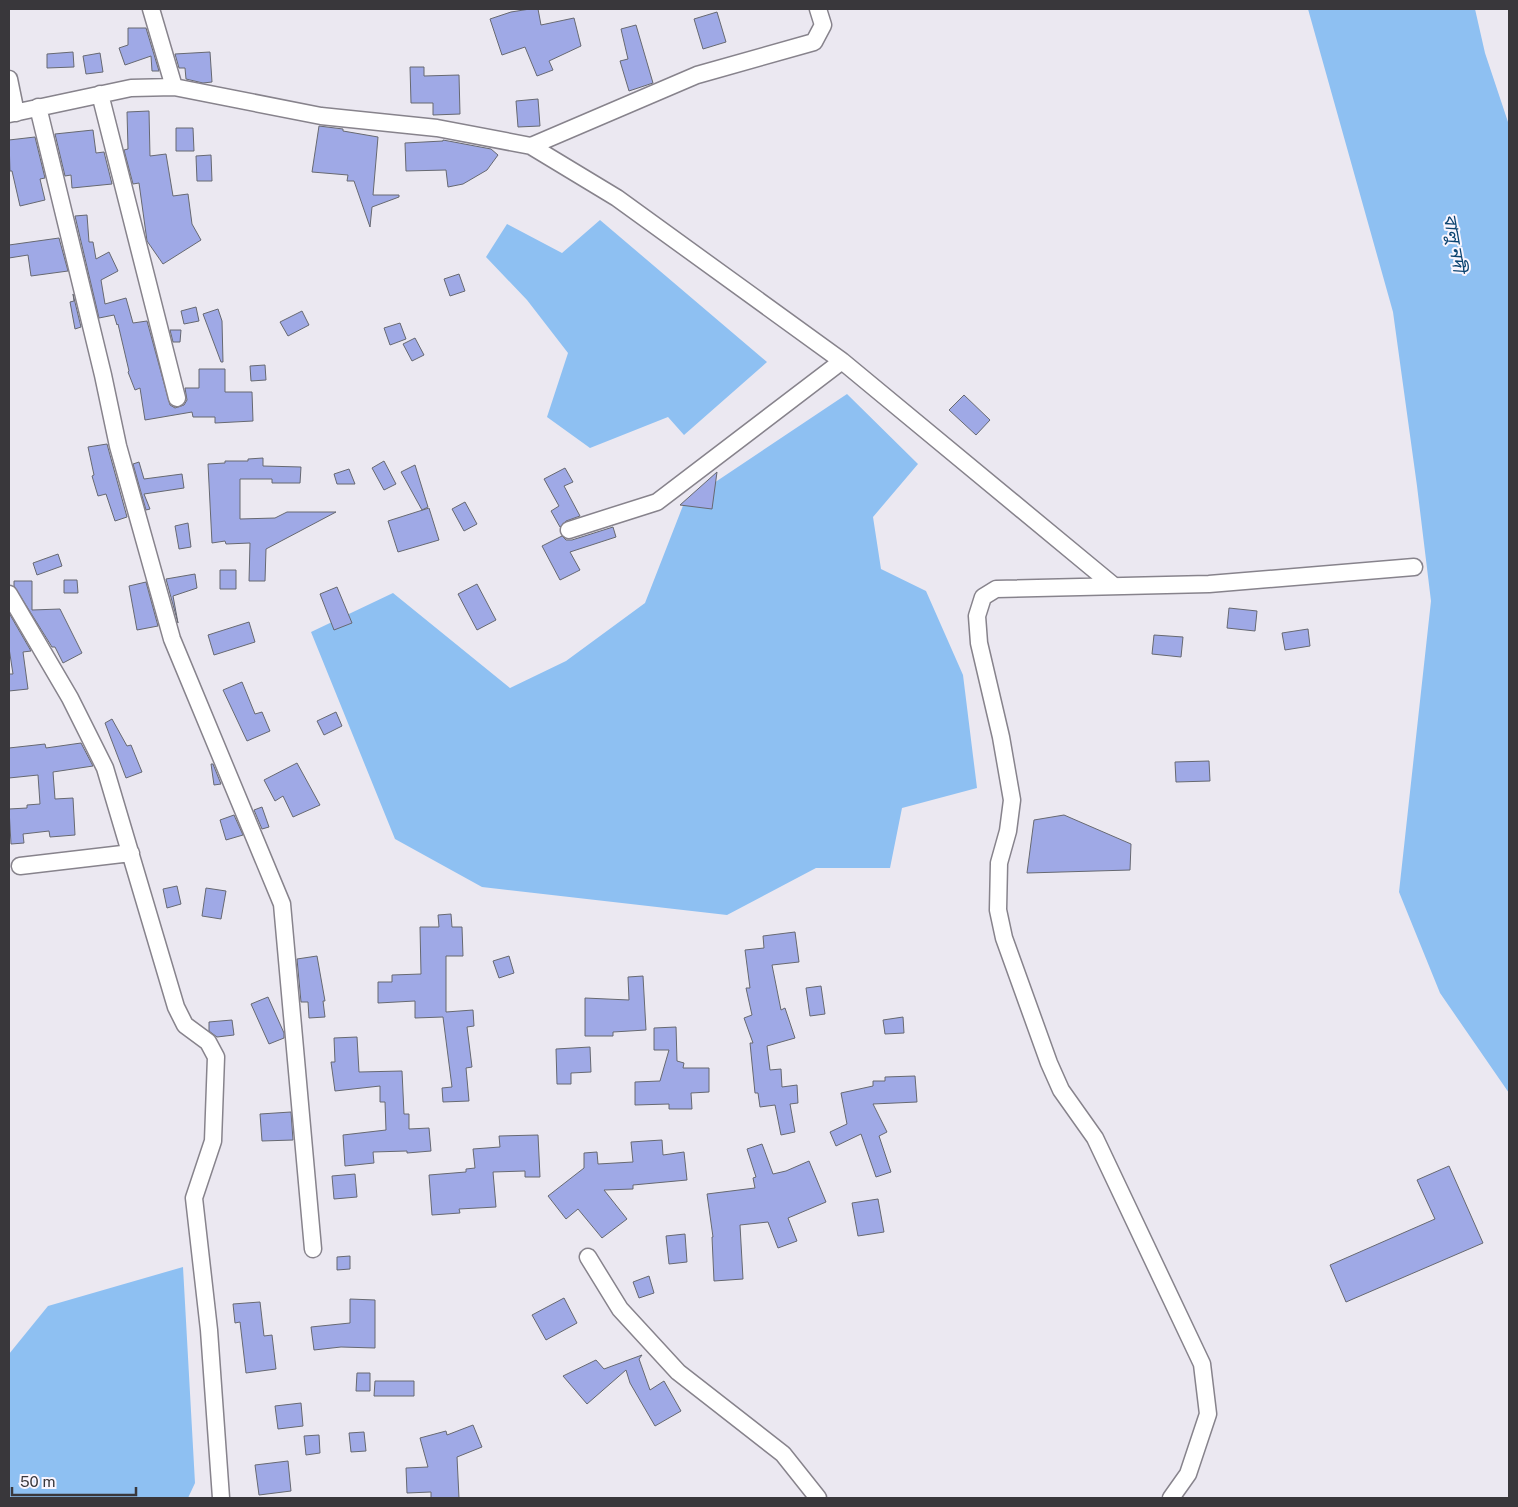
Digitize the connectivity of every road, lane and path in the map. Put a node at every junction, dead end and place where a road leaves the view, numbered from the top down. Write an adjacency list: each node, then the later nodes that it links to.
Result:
1 (151, 9): 4 (street)
2 (818, 9): 8 (street)
3 (9, 79): 7 (street)
4 (174, 87): 5 (street); 8 (street)
5 (100, 94): 6 (street); 10 (street)
6 (38, 107): 7 (street); 17 (street)
7 (12, 113)
8 (531, 146): 9 (street)
9 (842, 361): 11 (street); 13 (street)
10 (177, 398)
11 (569, 530)
12 (1414, 567): 13 (street)
13 (1114, 586): 21 (street)
14 (9, 594): 15 (street)
15 (130, 853): 16 (street); 19 (street)
16 (20, 866)
17 (313, 1249)
18 (588, 1257): 20 (street)
19 (220, 1498)
20 (818, 1498)
21 (1171, 1498)

